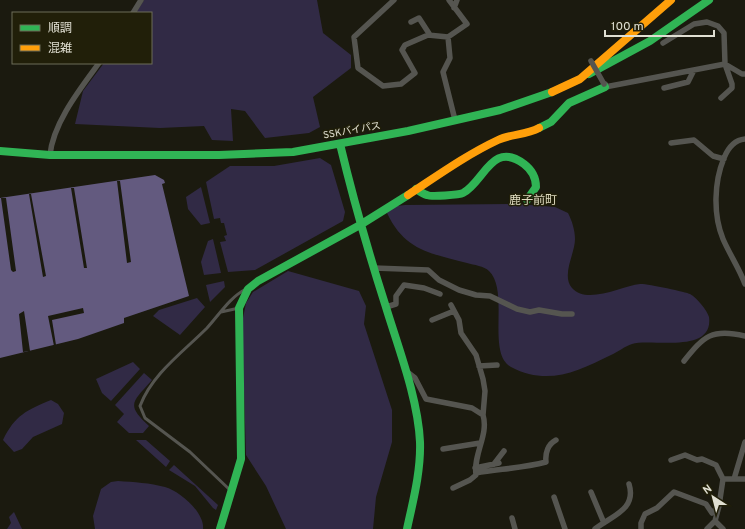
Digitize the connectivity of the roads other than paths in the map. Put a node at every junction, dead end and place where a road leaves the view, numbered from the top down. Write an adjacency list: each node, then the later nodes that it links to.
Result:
1 (140, 0): 8 (street)
2 (394, 0): 10 (street)
3 (449, 0): 7 (street)
4 (456, 0): 7 (street)
5 (671, 0): 18 (street, SSKバイパス)
6 (709, 0): 18 (street)
7 (454, 8): 11 (street)
8 (134, 12)
9 (411, 22): 10 (street)
10 (430, 35): 11 (street)
11 (448, 37): 22 (street)
12 (664, 43): 15 (street)
13 (590, 61): 19 (street, bridge)
14 (98, 64): 27 (street)
15 (725, 64): 16 (street); 17 (street); 21 (street)
16 (694, 70): 19 (street); 20 (street)
17 (745, 74)
18 (580, 79): 22 (street, SSKバイパス)
19 (605, 85): 29 (street)
20 (664, 88)
21 (721, 98)
22 (455, 120): 25 (street, SSKバイパス)
23 (745, 139): 28 (street)
24 (671, 143): 28 (street)
25 (340, 144): 27 (street, SSKバイパス); 31 (street)
26 (0, 151): 27 (street, SSKバイパス)
27 (50, 155)
28 (724, 159): 33 (street)
29 (416, 189): 30 (street); 31 (street)
30 (527, 200)
31 (360, 225): 32 (street); 34 (street)
32 (374, 268): 36 (street); 39 (street)
33 (745, 284)
34 (248, 289): 37 (street); 38 (lane)
35 (440, 294): 36 (street)
36 (386, 307): 45 (street)
37 (239, 308): 38 (lane); 60 (street)
38 (221, 312): 60 (lane)
39 (572, 314)
40 (432, 320): 44 (street)
41 (745, 336): 42 (street)
42 (684, 361)
43 (497, 365): 44 (street)
44 (479, 366): 46 (street)
45 (405, 371): 46 (street); 68 (street)
46 (483, 415): 49 (street)
47 (556, 440): 54 (street)
48 (745, 442): 52 (street)
49 (480, 443): 50 (street); 54 (street)
50 (443, 449)
51 (504, 451): 54 (street)
52 (743, 455): 56 (street)
53 (671, 460): 55 (street)
54 (475, 470): 59 (street)
55 (723, 479): 56 (street); 63 (street)
56 (734, 479): 57 (street)
57 (745, 479)
58 (629, 484): 66 (street)
59 (453, 488)
60 (232, 492): 67 (street)
61 (591, 492): 66 (street)
62 (554, 497): 70 (street)
63 (719, 506): 65 (street); 72 (street)
64 (512, 518): 69 (street)
65 (715, 521): 73 (street); 74 (street)
66 (604, 523): 71 (street)
67 (220, 529)
68 (407, 529)
69 (516, 529)
70 (565, 529)
71 (595, 529)
72 (641, 529)
73 (707, 529)
74 (723, 529)

